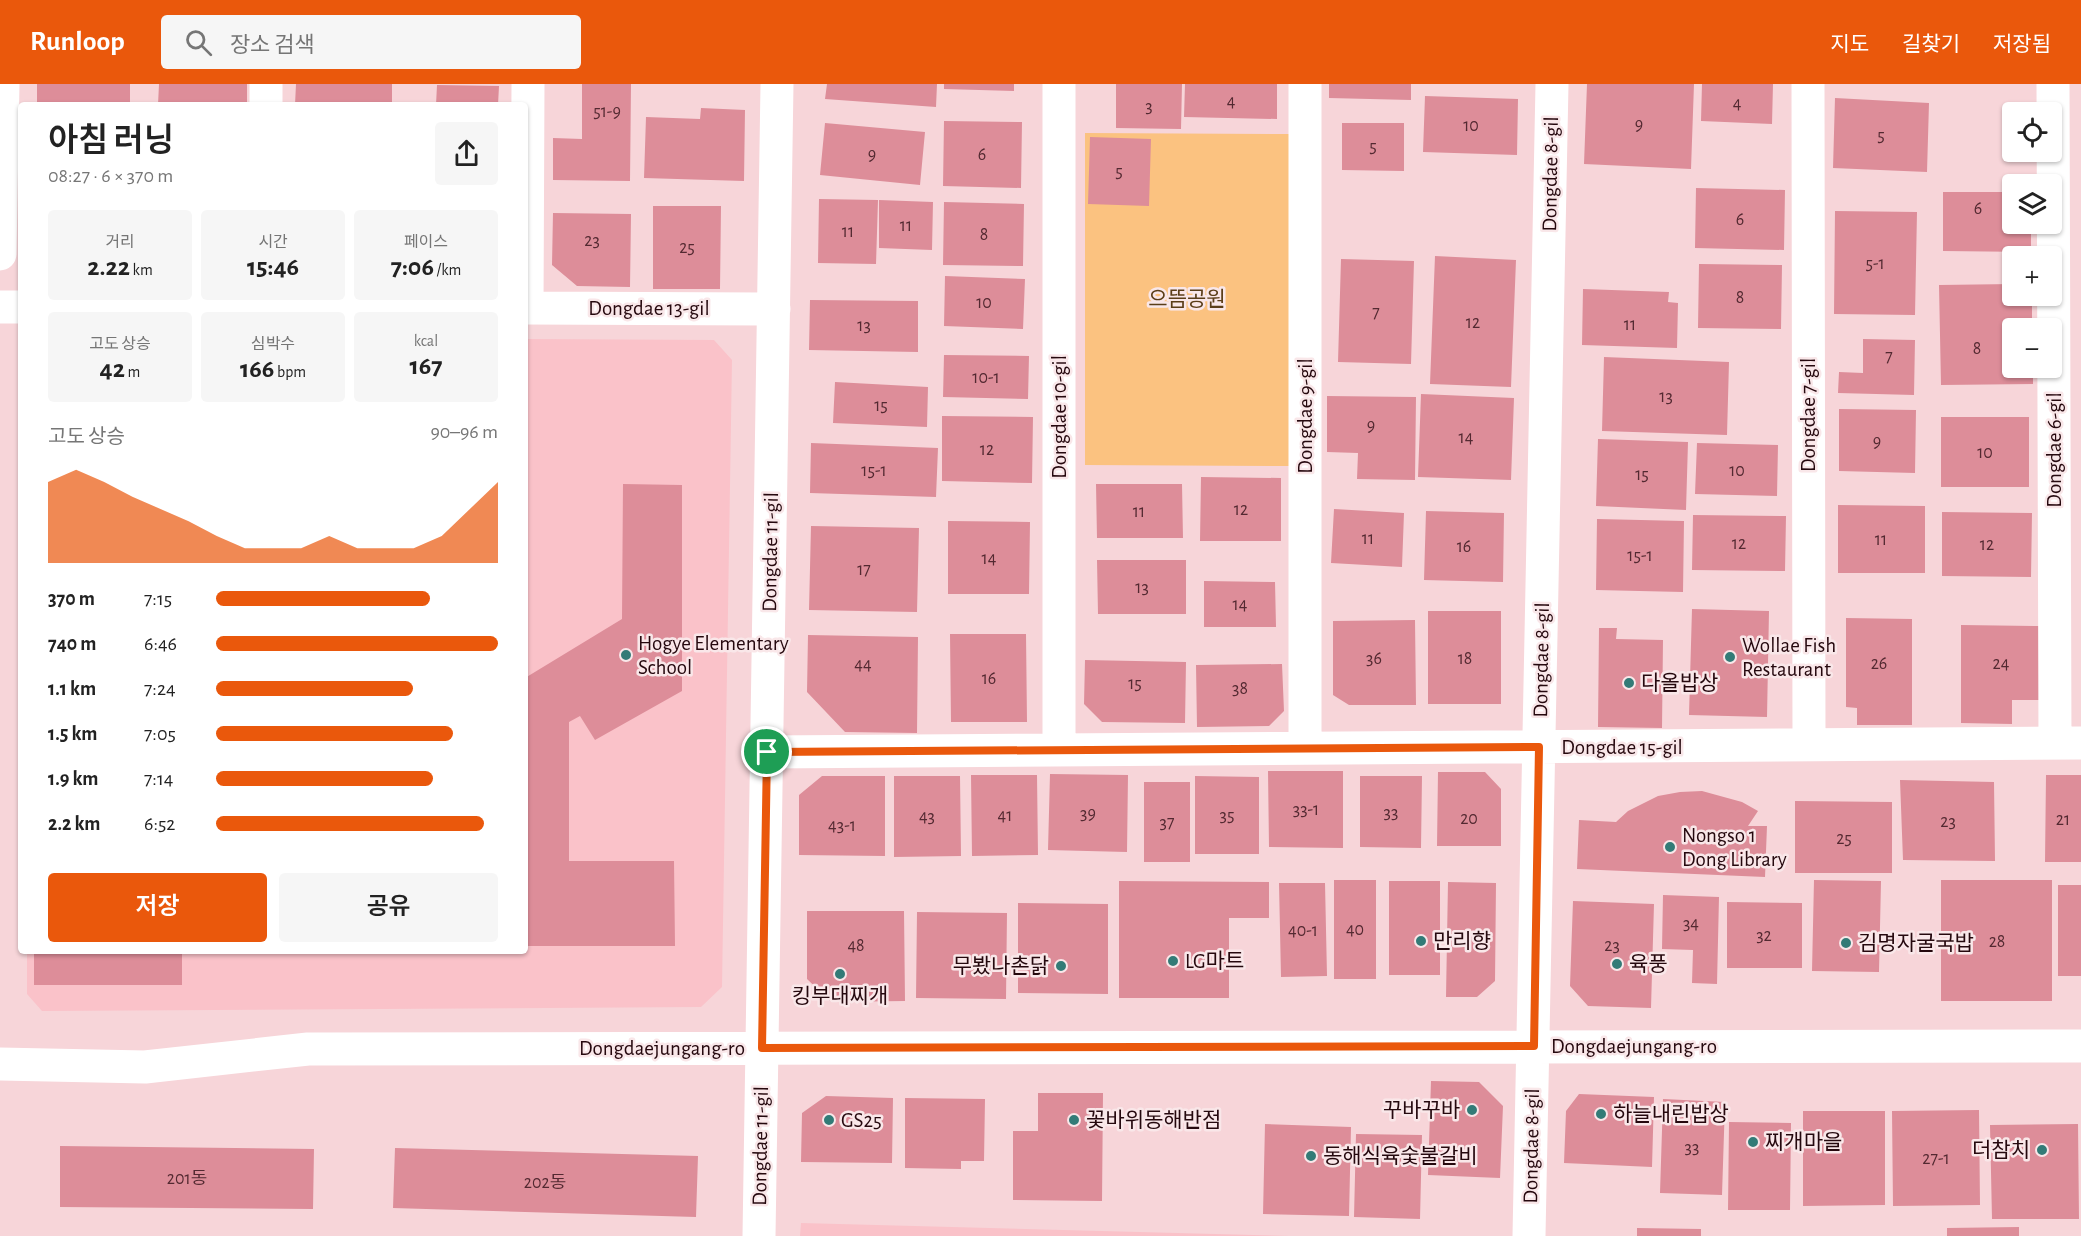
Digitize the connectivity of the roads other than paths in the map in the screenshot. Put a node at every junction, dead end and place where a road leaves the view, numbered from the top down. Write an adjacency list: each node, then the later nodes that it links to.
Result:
1 (3, 84): 12 (street)
2 (266, 84): 10 (street)
3 (528, 84): 11 (street)
4 (777, 84): 16 (street, Dongdae 11-gil)
5 (1059, 84): 21 (street, Dongdae 10-gil)
6 (1305, 84): 20 (street, Dongdae 9-gil)
7 (1552, 84): 19 (street, Dongdae 8-gil)
8 (1808, 84): 18 (street, Dongdae 7-gil)
9 (2053, 84): 17 (street, Dongdae 6-gil)
10 (266, 102)
11 (528, 102)
12 (0, 254)
13 (0, 307): 14 (street)
14 (18, 307)
15 (528, 308): 16 (street, Dongdae 13-gil)
16 (774, 309): 22 (street, Dongdae 11-gil)
17 (2068, 743): 18 (street, Dongdae 15-gil)
18 (1809, 745): 19 (street, Dongdae 15-gil)
19 (1539, 747): 20 (street, Dongdae 15-gil); 23 (street, Dongdae 8-gil)
20 (1305, 748): 21 (street, Dongdae 15-gil)
21 (1059, 750): 22 (street, Dongdae 15-gil)
22 (767, 752): 25 (street, Dongdae 11-gil)
23 (1534, 1046): 24 (street, Dongdaejungang-ro); 25 (street, Dongdaejungang-ro); 28 (street, Dongdae 8-gil)
24 (2081, 1046)
25 (762, 1048): 26 (street, Dongdaejungang-ro); 27 (street, Dongdae 11-gil)
26 (0, 1064)
27 (759, 1236)
28 (1529, 1236)

